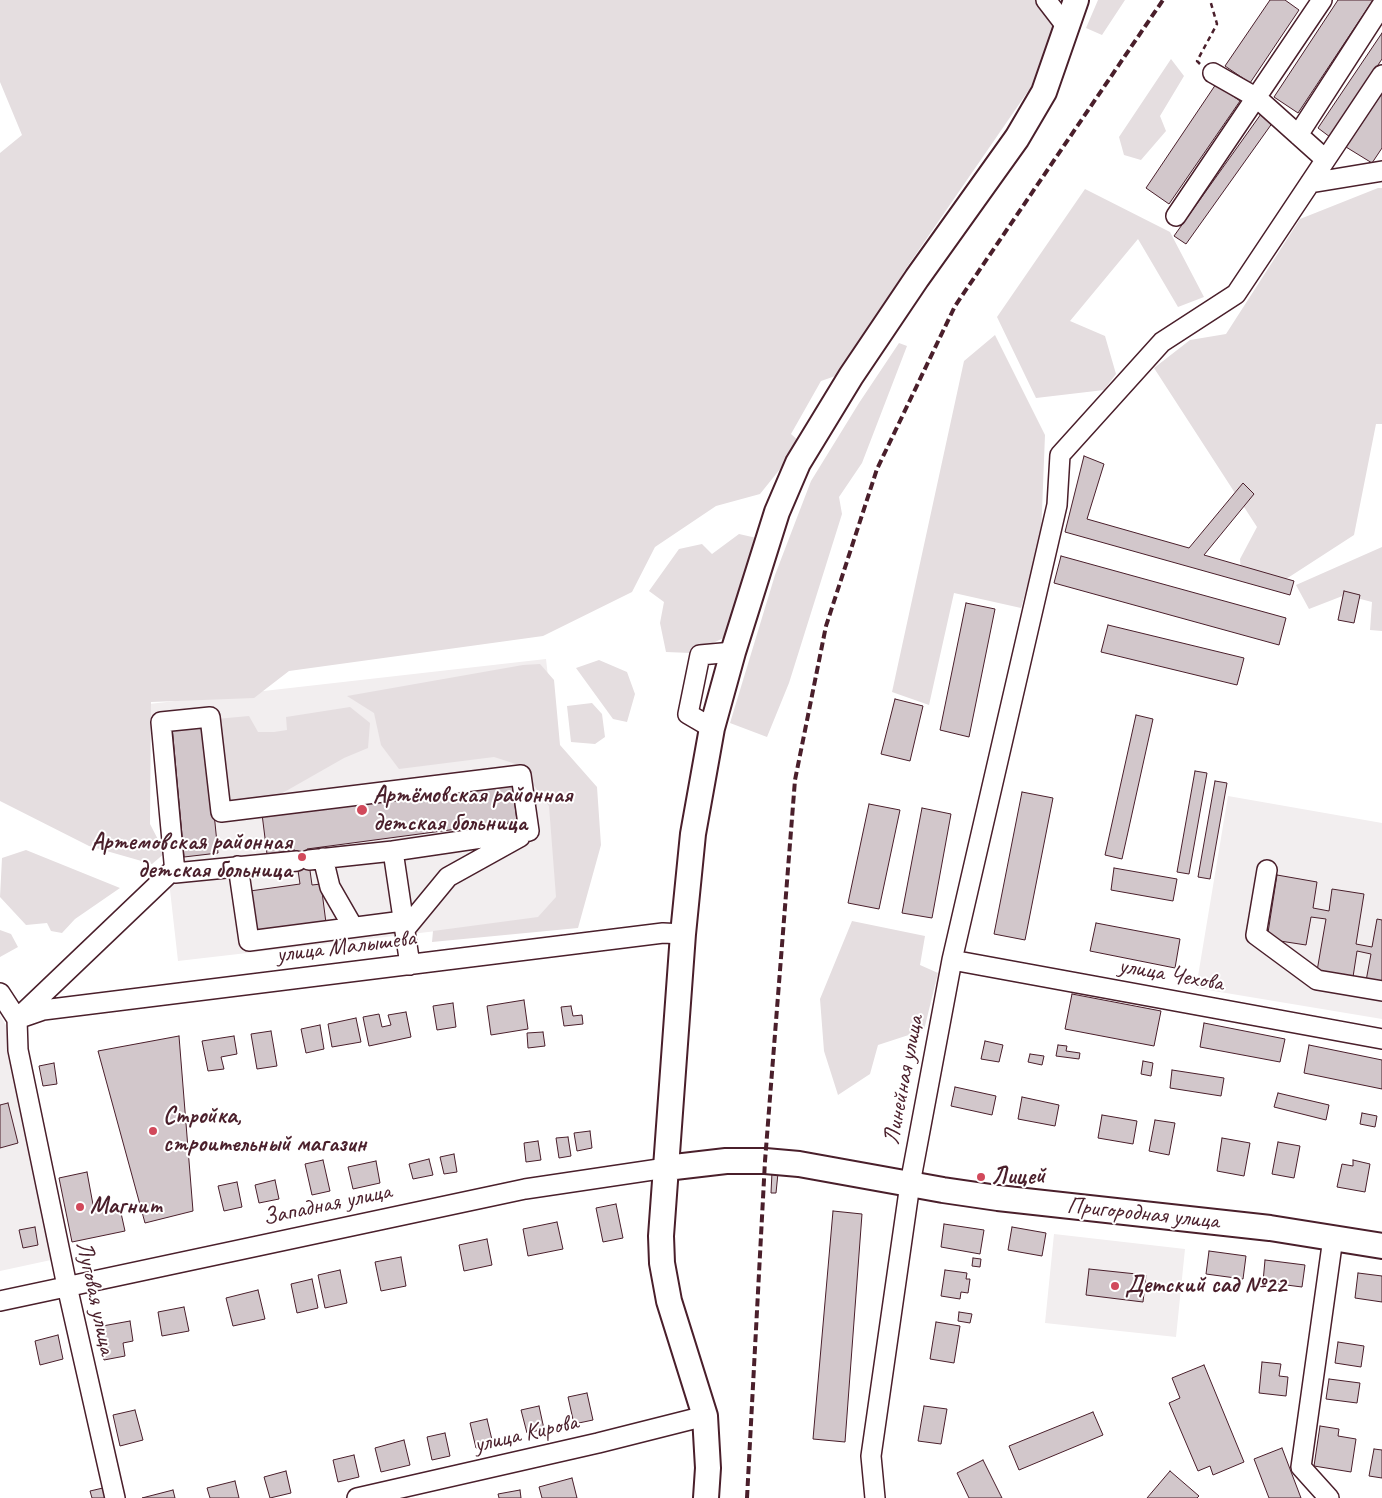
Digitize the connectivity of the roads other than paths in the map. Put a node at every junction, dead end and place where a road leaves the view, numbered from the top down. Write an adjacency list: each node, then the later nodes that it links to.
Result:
1 (1046, 0): 5 (street)
2 (1076, 0): 5 (main road)
3 (1322, 0): 8 (street)
4 (1382, 6): 9 (street)
5 (1066, 26): 14 (main road)
6 (1213, 73): 8 (street)
7 (1382, 75): 10 (street, Линейная улица)
8 (1257, 98): 9 (street); 13 (street)
9 (1298, 135): 10 (street)
10 (1325, 159): 12 (street, Линейная улица)
11 (1382, 171): 12 (street)
12 (1310, 183): 25 (street, Линейная улица)
13 (1176, 216)
14 (733, 652): 15 (main road); 15 (street)
15 (712, 728): 24 (main road)
16 (530, 832): 17 (street); 20 (street); 22 (street)
17 (393, 851): 18 (street); 22 (street)
18 (309, 860): 19 (street); 23 (street)
19 (238, 866): 20 (street); 23 (street)
20 (175, 868): 29 (street)
21 (1266, 870): 27 (street)
22 (405, 925): 23 (street); 26 (street)
23 (353, 927)
24 (683, 934): 26 (street, улица Малышева); 31 (main road)
25 (952, 960): 30 (street, улица Чехова); 32 (street, Линейная улица)
26 (410, 965): 29 (street, улица Малышева)
27 (1382, 991)
28 (0, 993): 29 (street)
29 (17, 1019): 35 (street, Луговая улица)
30 (1382, 1039)
31 (666, 1168): 32 (main road, Пригородная улица); 35 (street, Западная улица); 37 (main road)
32 (910, 1184): 33 (main road, Пригородная улица); 41 (street, Линейная улица)
33 (1333, 1238): 34 (main road, Пригородная улица); 42 (street)
34 (1382, 1246)
35 (67, 1286): 36 (street, Западная улица); 38 (street, Луговая улица)
36 (0, 1301)
37 (705, 1416): 39 (street, улица Кирова); 40 (main road)
38 (115, 1498)
39 (357, 1498)
40 (706, 1498)
41 (875, 1498)
42 (1329, 1498)

